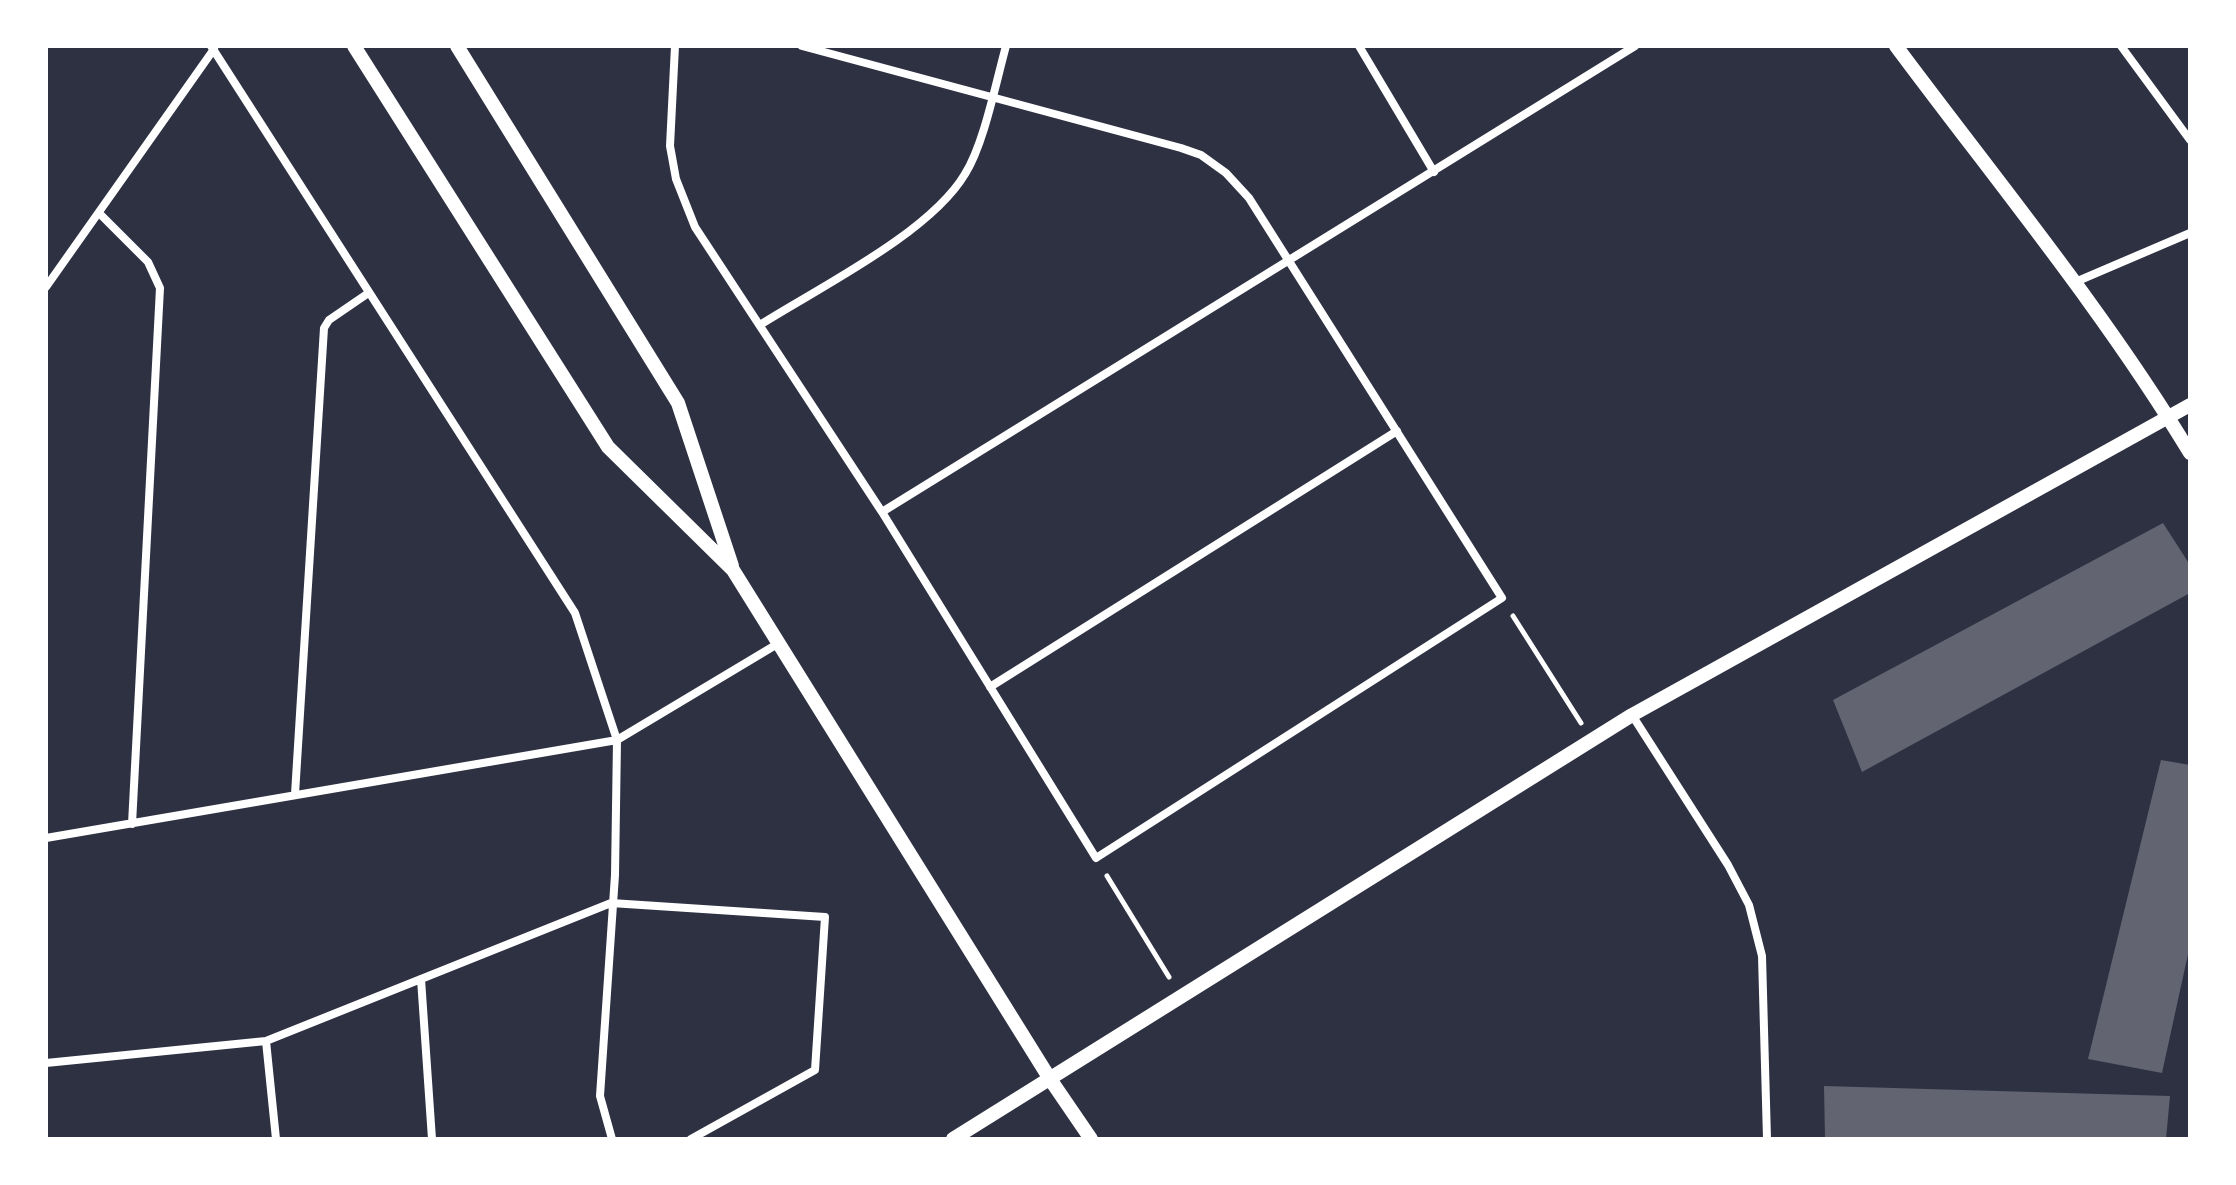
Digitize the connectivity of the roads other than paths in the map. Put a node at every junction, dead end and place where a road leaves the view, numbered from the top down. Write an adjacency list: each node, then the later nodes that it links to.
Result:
1 (354, 46): 26 (street)
2 (457, 46): 26 (street)
3 (675, 46): 20 (street)
4 (802, 46): 11 (street)
5 (1006, 46): 11 (street)
6 (1359, 46): 13 (street)
7 (1635, 46): 13 (street)
8 (1896, 46): 17 (street)
9 (2121, 46): 12 (street)
10 (213, 48): 14 (street); 19 (street)
11 (992, 96): 16 (street); 20 (street)
12 (2190, 140)
13 (1434, 172): 16 (street)
14 (100, 214): 18 (street); 32 (street)
15 (2190, 233): 17 (street)
16 (1290, 260): 23 (street); 25 (street)
17 (2072, 283): 22 (street)
18 (46, 287)
19 (367, 294): 30 (street); 31 (street)
20 (760, 325): 25 (street)
21 (2190, 405): 22 (street)
22 (2167, 415): 24 (street); 29 (street)
23 (1397, 431): 28 (street); 28 (street)
24 (2190, 453)
25 (882, 512): 28 (street)
26 (733, 570): 27 (street)
27 (779, 643): 30 (street); 38 (street)
28 (990, 687)
29 (1632, 715): 38 (street); 45 (street)
30 (617, 740): 31 (street); 34 (street)
31 (295, 794): 32 (street)
32 (132, 824): 33 (street)
33 (46, 838)
34 (611, 903): 35 (street); 41 (street); 42 (street)
35 (421, 979): 36 (street); 40 (street)
36 (266, 1041): 37 (street); 39 (street)
37 (46, 1063)
38 (1050, 1079): 43 (street); 44 (street)
39 (276, 1139)
40 (432, 1139)
41 (612, 1139)
42 (691, 1139)
43 (953, 1139)
44 (1091, 1139)
45 (1767, 1139)

